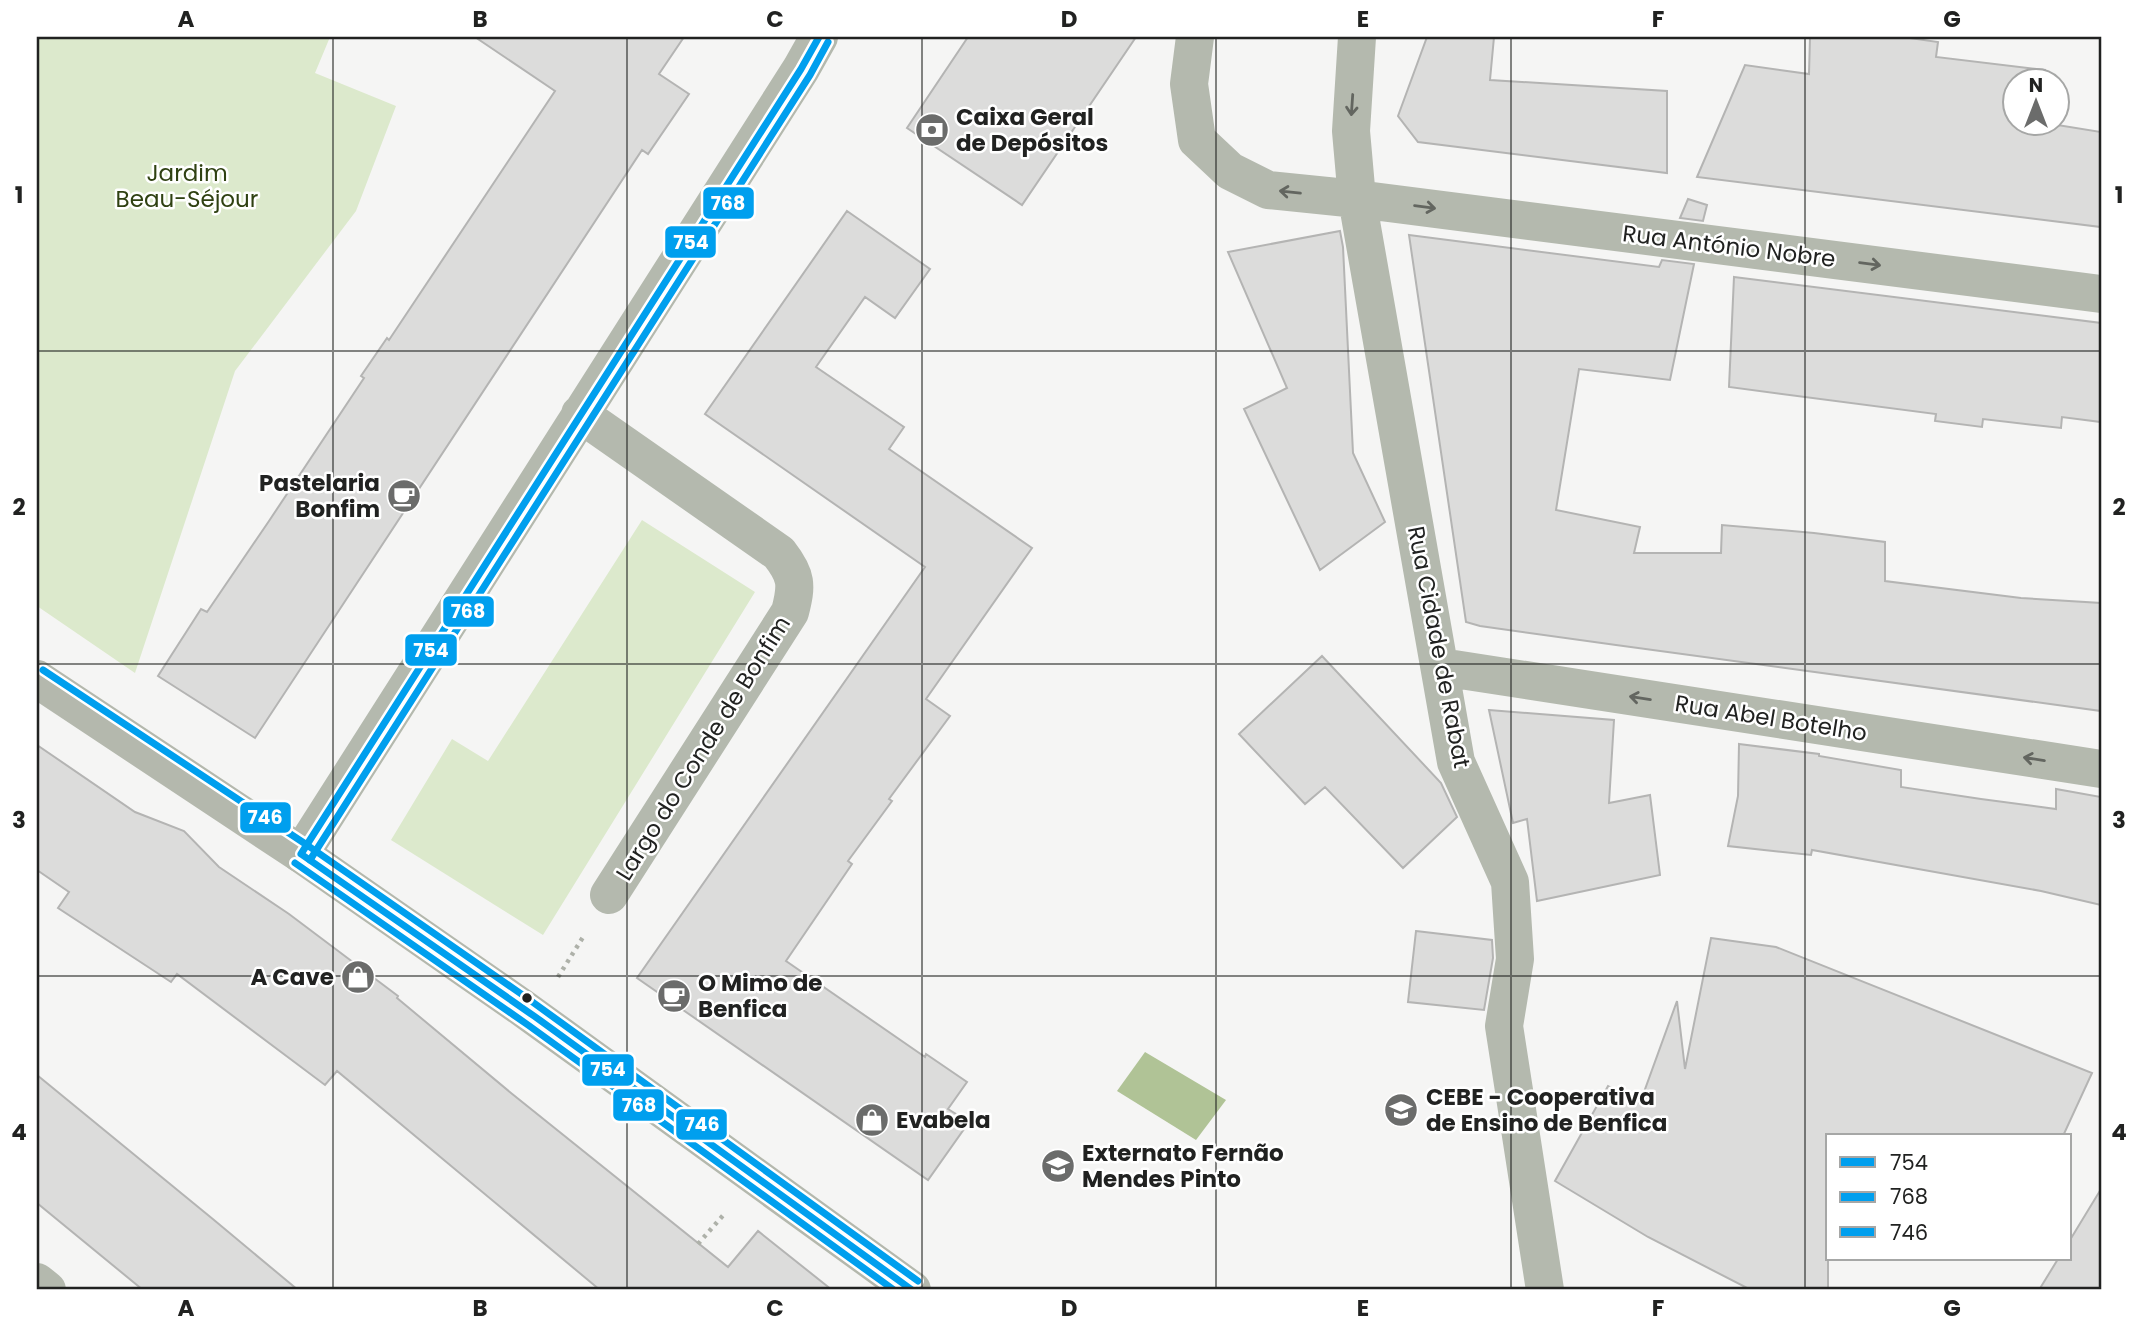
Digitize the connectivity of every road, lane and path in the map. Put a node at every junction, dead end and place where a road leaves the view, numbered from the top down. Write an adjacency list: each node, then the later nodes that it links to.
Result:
1 (819, 37): 6 (street)
2 (1195, 37): 4 (street, Rua António Nobre, one-way to 2)
3 (1357, 37): 4 (street, Rua Cidade de Rabat, one-way to 4)
4 (1357, 199): 5 (street, Rua António Nobre, one-way to 5); 7 (street, Rua Cidade de Rabat)
5 (2101, 294)
6 (580, 414): 10 (street); 11 (street, Largo do Conde de Bonfim)
7 (1441, 667): 9 (street, Rua Abel Botelho, one-way to 7); 16 (street, Rua Cidade de Rabat)
8 (37, 679): 10 (street)
9 (2101, 769)
10 (301, 854): 12 (street)
11 (609, 895): 12 (path)
12 (534, 1016): 15 (street)
13 (37, 1282): 14 (street)
14 (47, 1290)
15 (912, 1290)
16 (1545, 1290)

